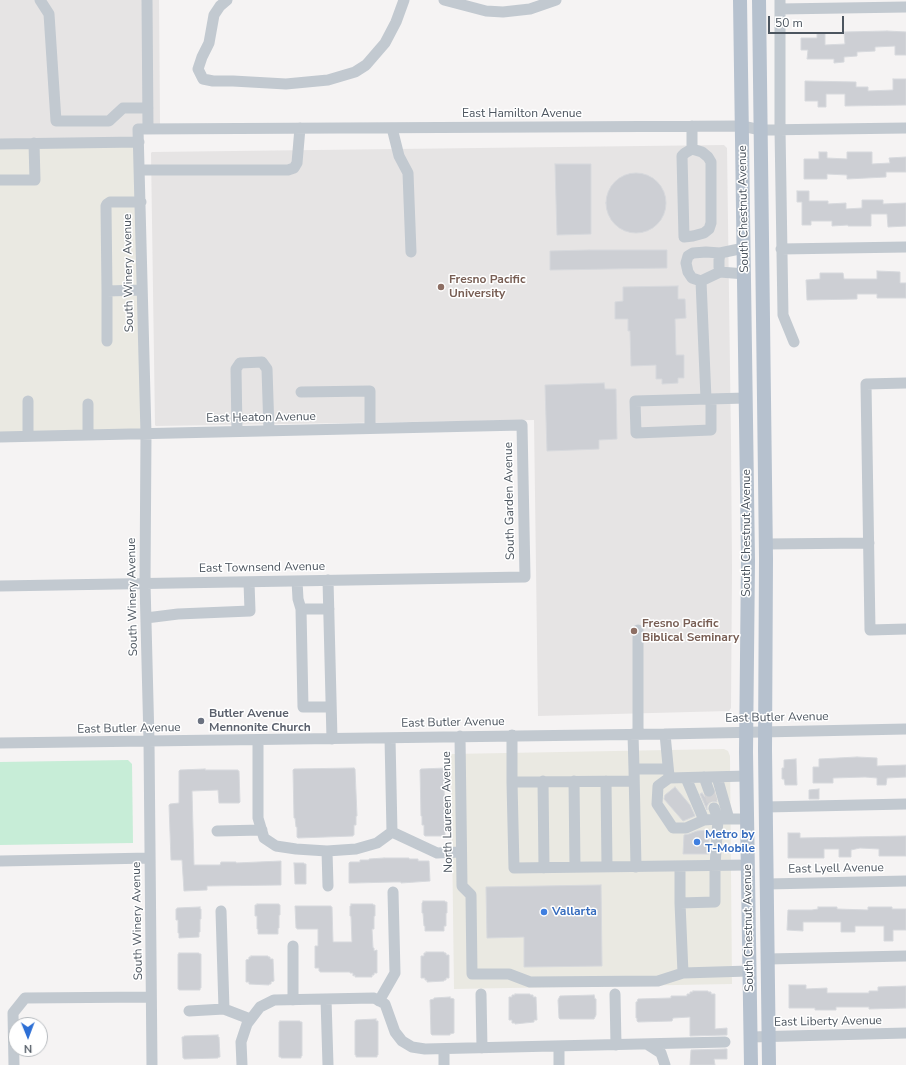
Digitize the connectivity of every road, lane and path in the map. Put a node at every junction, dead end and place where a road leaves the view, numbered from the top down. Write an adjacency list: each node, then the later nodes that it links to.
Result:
1 (40, 0): 11 (street)
2 (147, 0): 11 (street, South Winery Avenue)
3 (227, 0): 4 (street)
4 (404, 0)
5 (444, 0): 6 (street)
6 (556, 0)
7 (740, 0): 13 (main road, South Chestnut Avenue)
8 (759, 0): 19 (main road, South Chestnut Avenue)
9 (780, 5): 10 (street); 18 (street)
10 (906, 7)
11 (148, 108): 17 (street, South Winery Avenue)
12 (692, 126): 13 (street, East Hamilton Avenue); 15 (street, East Hamilton Avenue); 23 (street)
13 (742, 126): 19 (street, East Hamilton Avenue); 29 (main road, South Chestnut Avenue)
14 (300, 128): 15 (street, East Hamilton Avenue); 17 (street, East Hamilton Avenue); 24 (street)
15 (392, 128): 31 (street)
16 (906, 128): 18 (street, East Hamilton Avenue)
17 (143, 129): 20 (street, South Winery Avenue)
18 (780, 129): 19 (street, East Hamilton Avenue); 30 (street)
19 (761, 130): 56 (main road, South Chestnut Avenue)
20 (139, 142): 21 (street); 24 (street, South Winery Avenue)
21 (34, 143): 22 (street); 25 (street)
22 (0, 144)
23 (692, 149): 27 (street); 27 (street)
24 (140, 170): 26 (street, South Winery Avenue)
25 (0, 180)
26 (140, 202): 37 (street, South Winery Avenue); 38 (street)
27 (684, 237): 33 (street)
28 (906, 247): 30 (street)
29 (744, 248): 32 (street); 35 (main road, South Chestnut Avenue)
30 (781, 249): 40 (street)
31 (411, 252)
32 (720, 253): 33 (street); 34 (street)
33 (688, 256): 36 (street)
34 (720, 272): 35 (street); 36 (street)
35 (745, 274): 43 (main road, South Chestnut Avenue)
36 (701, 281): 44 (street)
37 (142, 290): 38 (street); 51 (street, South Winery Avenue)
38 (107, 291): 39 (street)
39 (107, 342)
40 (794, 342)
41 (906, 383): 55 (street)
42 (301, 392): 48 (street)
43 (746, 398): 44 (street); 70 (main road, South Chestnut Avenue)
44 (708, 399): 44 (street)
45 (28, 401): 53 (street)
46 (88, 404): 52 (street)
47 (522, 425): 48 (street, East Heaton Avenue); 57 (street, South Garden Avenue)
48 (370, 428): 50 (street, East Heaton Avenue)
49 (237, 431): 50 (street, East Heaton Avenue); 50 (street); 51 (street, East Heaton Avenue)
50 (269, 431)
51 (146, 434): 52 (street, East Heaton Avenue); 61 (street, South Winery Avenue)
52 (88, 435): 53 (street, East Heaton Avenue)
53 (28, 436): 54 (street, East Heaton Avenue)
54 (0, 437)
55 (869, 543): 56 (street); 66 (street)
56 (766, 544): 71 (main road, South Chestnut Avenue)
57 (525, 577): 58 (street, East Townsend Avenue)
58 (328, 580): 59 (street, East Townsend Avenue); 64 (street)
59 (297, 581): 60 (street, East Townsend Avenue); 63 (street)
60 (249, 582): 61 (street, East Townsend Avenue); 65 (street)
61 (145, 583): 62 (street, East Townsend Avenue); 65 (street, South Winery Avenue)
62 (0, 586)
63 (301, 609): 64 (street); 68 (street)
64 (329, 609): 68 (street)
65 (146, 618): 79 (street, South Winery Avenue)
66 (906, 629)
67 (638, 630): 72 (street)
68 (331, 706): 77 (street)
69 (906, 729): 71 (street, East Butler Avenue)
70 (746, 732): 71 (street, East Butler Avenue); 73 (street, East Butler Avenue); 83 (main road, South Chestnut Avenue)
71 (765, 732): 94 (main road, South Chestnut Avenue)
72 (636, 734): 73 (street, East Butler Avenue); 74 (street, East Butler Avenue); 81 (street)
73 (665, 734): 82 (street)
74 (512, 735): 75 (street, East Butler Avenue); 91 (street)
75 (460, 736): 76 (street, East Butler Avenue); 103 (street, North Laureen Avenue)
76 (390, 738): 77 (street, East Butler Avenue); 101 (street)
77 (332, 739): 78 (street, East Butler Avenue)
78 (258, 740): 79 (street, East Butler Avenue); 99 (street)
79 (149, 741): 80 (street, East Butler Avenue); 104 (street, South Winery Avenue)
80 (0, 744)
81 (634, 769): 82 (street); 90 (street)
82 (668, 773): 86 (street); 98 (street)
83 (747, 776): 85 (street); 97 (main road, South Chestnut Avenue)
84 (704, 777): 85 (street); 86 (street); 92 (street)
85 (717, 777): 96 (street)
86 (686, 778): 98 (street)
87 (543, 781): 88 (street); 91 (street); 111 (street)
88 (574, 781): 89 (street); 112 (street)
89 (606, 781): 90 (street); 109 (street)
90 (634, 781): 110 (street)
91 (512, 782): 111 (street)
92 (709, 791)
93 (906, 804): 94 (street)
94 (766, 807): 114 (main road, South Chestnut Avenue)
95 (714, 808): 96 (street)
96 (723, 819): 97 (street); 98 (street); 108 (street)
97 (748, 819): 106 (main road, South Chestnut Avenue)
98 (704, 820)
99 (262, 830): 100 (street); 102 (street)
100 (217, 831)
101 (392, 832): 102 (street); 103 (street)
102 (327, 851): 115 (street)
103 (461, 852): 123 (street, North Laureen Avenue)
104 (150, 858): 105 (street); 126 (street, South Winery Avenue)
105 (0, 861)
106 (748, 865): 108 (street); 122 (main road, South Chestnut Avenue)
107 (680, 866): 108 (street); 110 (street); 117 (street)
108 (715, 866): 117 (street)
109 (607, 867): 110 (street); 112 (street)
110 (636, 867)
111 (544, 868): 112 (street)
112 (575, 868)
113 (906, 880): 114 (street, East Lyell Avenue)
114 (767, 884): 121 (main road, South Chestnut Avenue)
115 (328, 886)
116 (393, 892): 129 (street)
117 (680, 903): 123 (street)
118 (221, 911): 130 (street)
119 (293, 946): 128 (street)
120 (906, 956): 121 (street)
121 (768, 959): 135 (main road, South Chestnut Avenue)
122 (749, 972): 123 (street); 134 (main road, South Chestnut Avenue)
123 (683, 973)
124 (481, 994): 140 (street)
125 (615, 994): 138 (street)
126 (151, 997): 142 (street); 143 (street, South Winery Avenue)
127 (326, 999): 128 (street); 129 (street); 145 (street)
128 (293, 1000): 132 (street)
129 (379, 1001): 141 (street)
130 (224, 1009): 131 (street); 132 (street)
131 (189, 1011)
132 (250, 1019): 144 (street)
133 (906, 1033): 135 (street, East Liberty Avenue)
134 (751, 1037): 135 (street, East Liberty Avenue); 149 (main road, South Chestnut Avenue)
135 (769, 1037): 150 (main road, South Chestnut Avenue)
136 (725, 1042): 137 (street)
137 (648, 1044): 138 (street); 148 (street)
138 (616, 1045): 139 (street)
139 (559, 1046): 140 (street); 147 (street)
140 (482, 1048): 141 (street)
141 (444, 1049): 146 (street)
142 (14, 1065)
143 (152, 1065)
144 (242, 1065)
145 (328, 1065)
146 (444, 1065)
147 (559, 1065)
148 (665, 1065)
149 (751, 1065)
150 (770, 1065)

